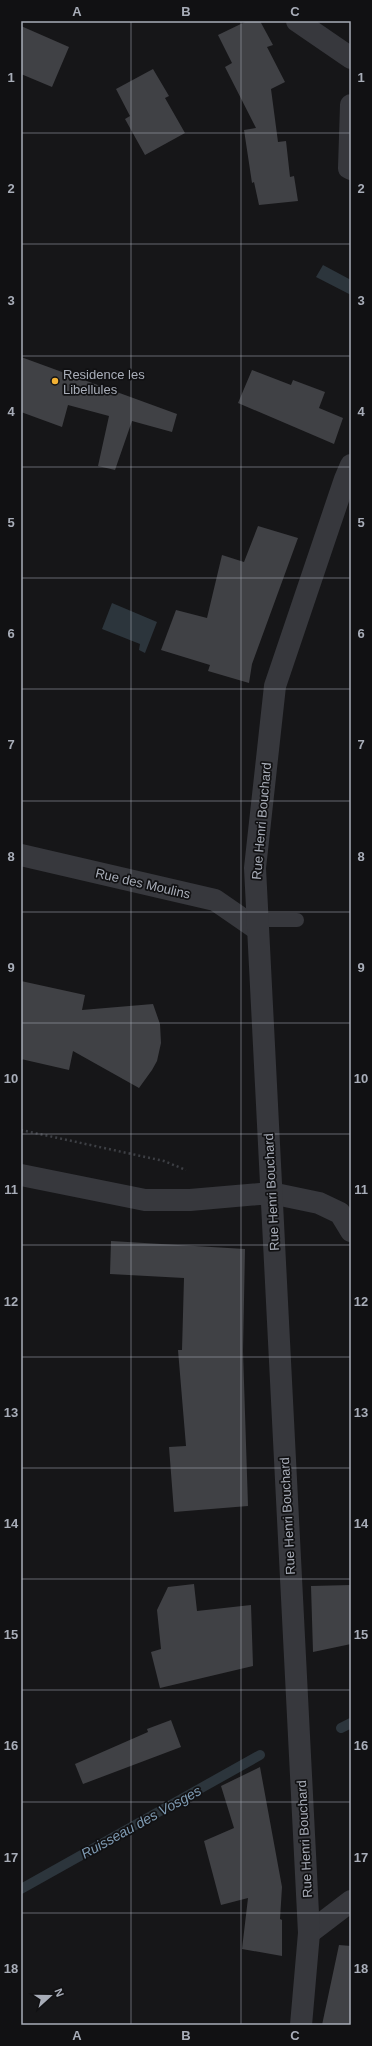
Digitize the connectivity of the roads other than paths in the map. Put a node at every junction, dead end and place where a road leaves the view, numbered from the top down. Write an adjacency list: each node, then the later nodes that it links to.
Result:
1 (297, 21): 2 (street)
2 (351, 58)
3 (351, 105): 4 (street)
4 (351, 169)
5 (351, 465): 8 (street, Rue Henri Bouchard)
6 (21, 855): 8 (street, Rue des Moulins)
7 (297, 920): 8 (lane)
8 (257, 925): 10 (street, Rue Henri Bouchard)
9 (21, 1175): 10 (street)
10 (271, 1193): 11 (street); 13 (street, Rue Henri Bouchard)
11 (351, 1230)
12 (351, 1901): 13 (street)
13 (309, 1933): 14 (street, Rue Henri Bouchard)
14 (301, 2025)

